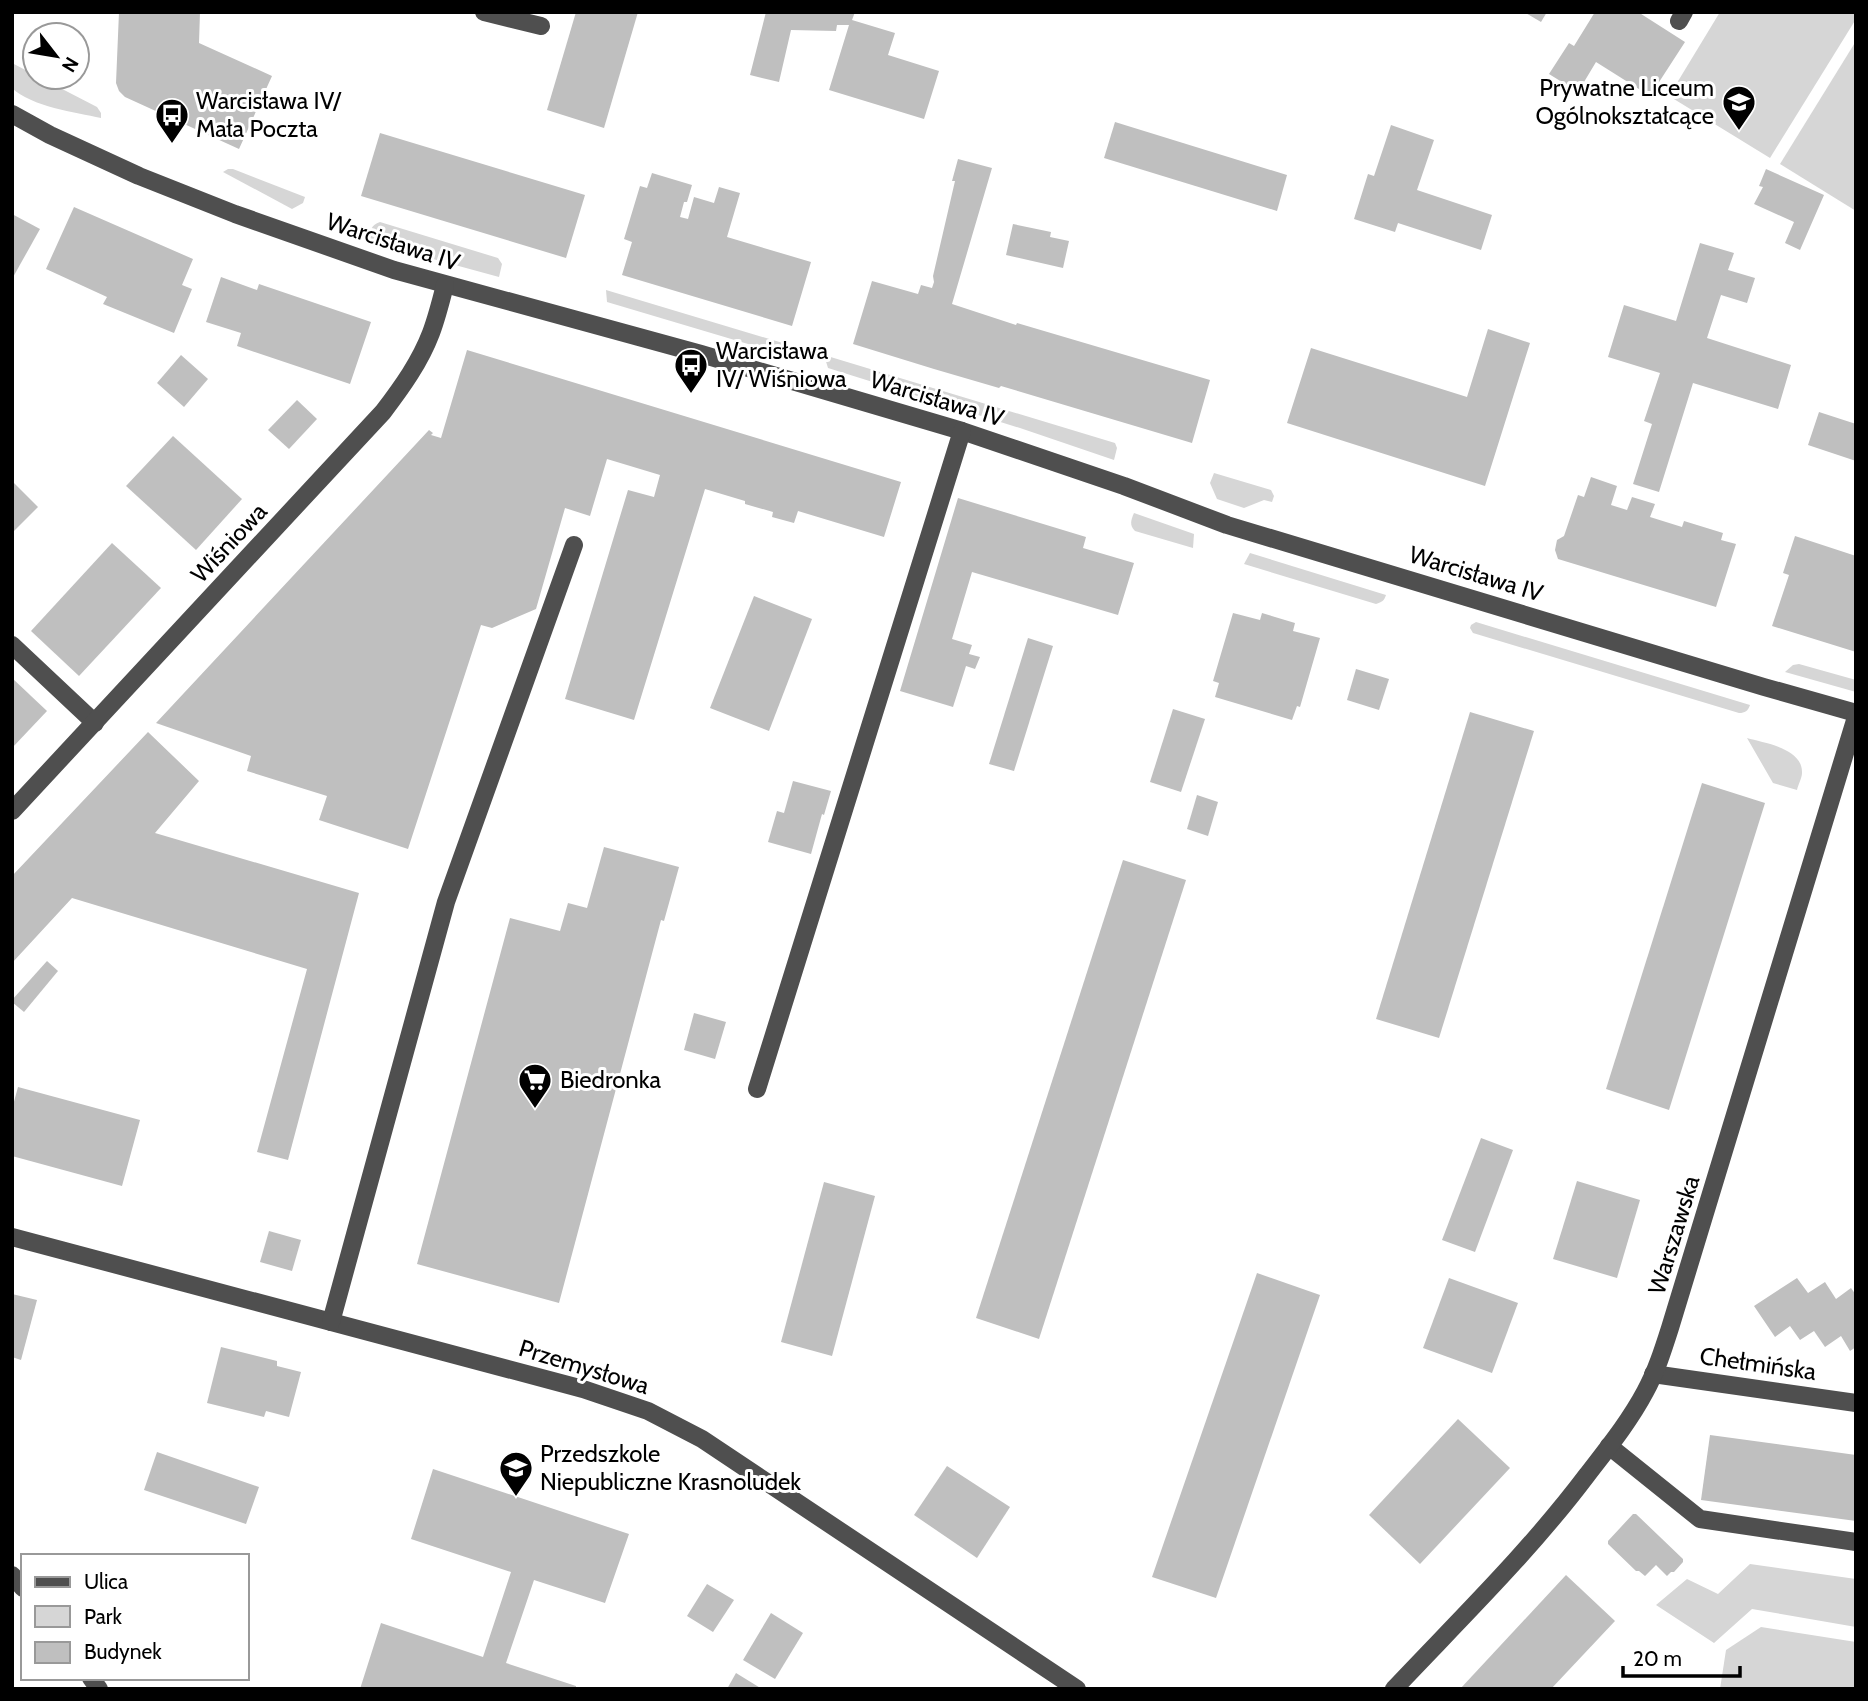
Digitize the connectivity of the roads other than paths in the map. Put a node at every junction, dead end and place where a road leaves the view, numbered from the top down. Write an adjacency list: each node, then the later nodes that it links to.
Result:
1 (484, 12): 2 (street)
2 (541, 26)
3 (12, 114): 4 (street, Warcisława IV)
4 (445, 285): 5 (street, Warcisława IV); 9 (street, Wiśniowa)
5 (962, 431): 8 (street, Warcisława IV); 11 (street)
6 (574, 545): 13 (street)
7 (12, 645): 9 (street)
8 (1856, 715): 14 (street, Warszawska)
9 (95, 723): 10 (street, Wiśniowa)
10 (12, 811)
11 (757, 1089)
12 (12, 1237): 13 (street, Przemysłowa)
13 (331, 1322): 18 (street, Przemysłowa)
14 (1653, 1374): 15 (street, Chełmińska); 16 (street, Warszawska)
15 (1856, 1403)
16 (1609, 1446): 17 (street); 19 (street, Warszawska)
17 (1856, 1542)
18 (1077, 1689)
19 (1394, 1689)

